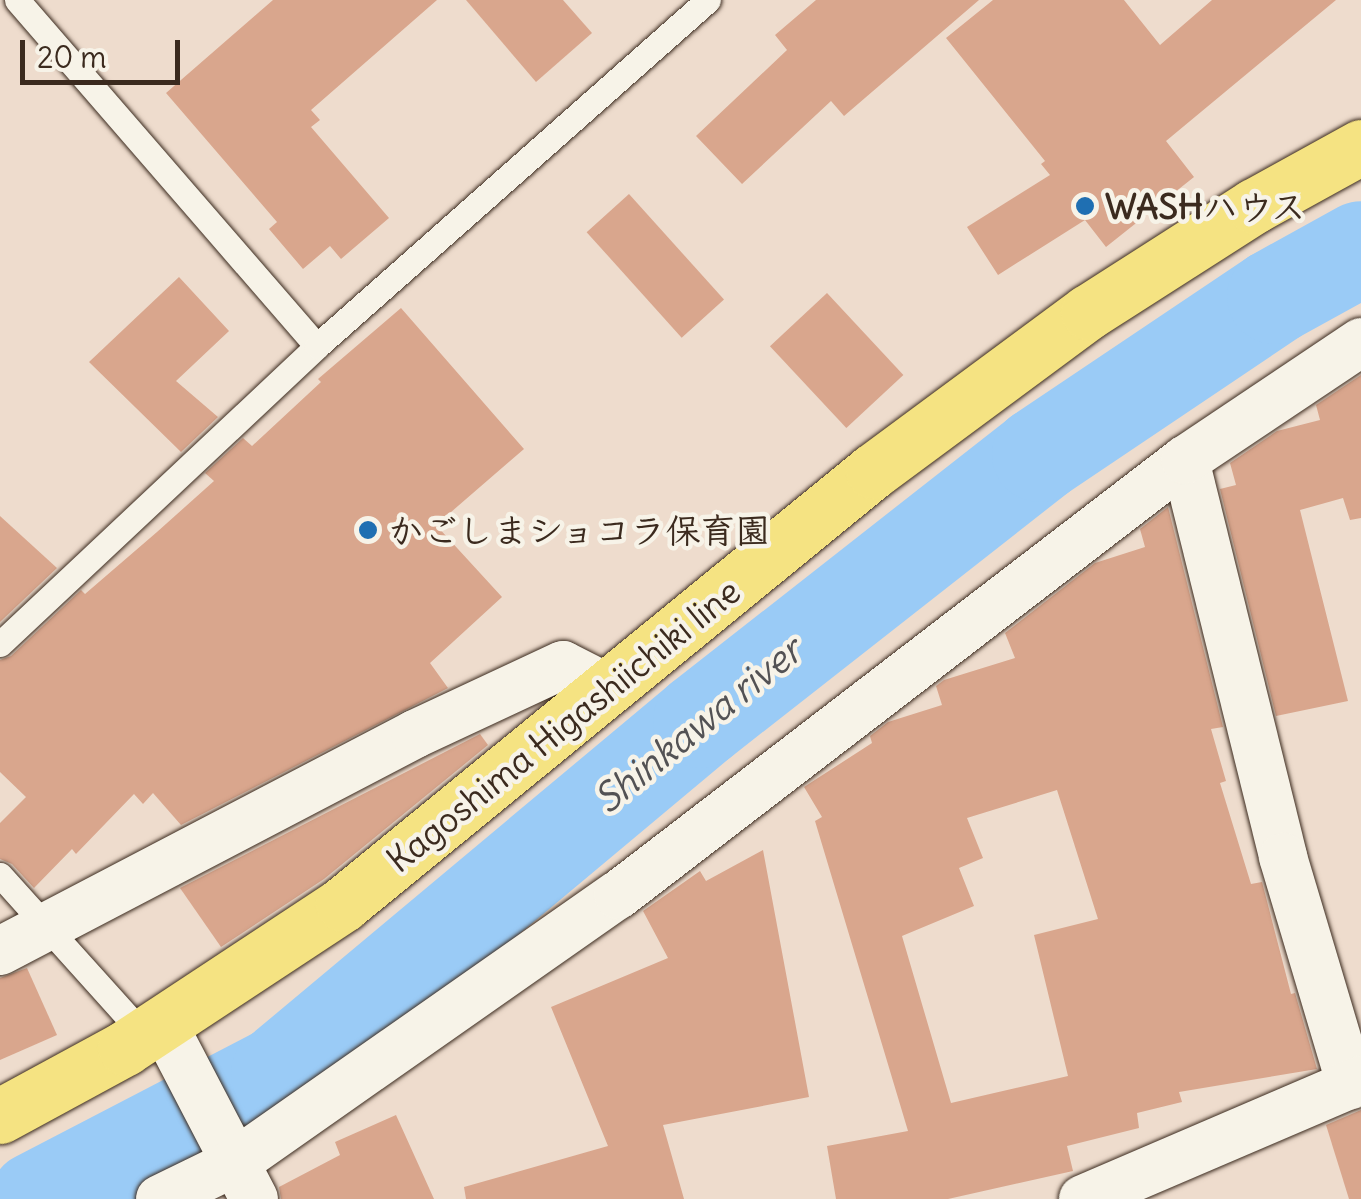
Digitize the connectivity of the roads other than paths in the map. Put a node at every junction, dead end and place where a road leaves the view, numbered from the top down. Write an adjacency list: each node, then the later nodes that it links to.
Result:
1 (16, 0): 5 (lane)
2 (708, 0): 5 (lane)
3 (1361, 147): 8 (main road, Kagoshima Higashiichiki line)
4 (1361, 342): 6 (street)
5 (316, 346): 7 (lane)
6 (1184, 460): 13 (street); 15 (street)
7 (0, 644)
8 (610, 689): 10 (street); 12 (main road, Kagoshima Higashiichiki line)
9 (0, 874): 10 (lane)
10 (50, 926): 11 (street); 12 (lane)
11 (0, 951)
12 (153, 1029): 14 (main road, Kagoshima Higashiichiki line); 15 (street)
13 (1356, 1082): 17 (street)
14 (0, 1116)
15 (245, 1181): 16 (street)
16 (160, 1199)
17 (1083, 1199)

